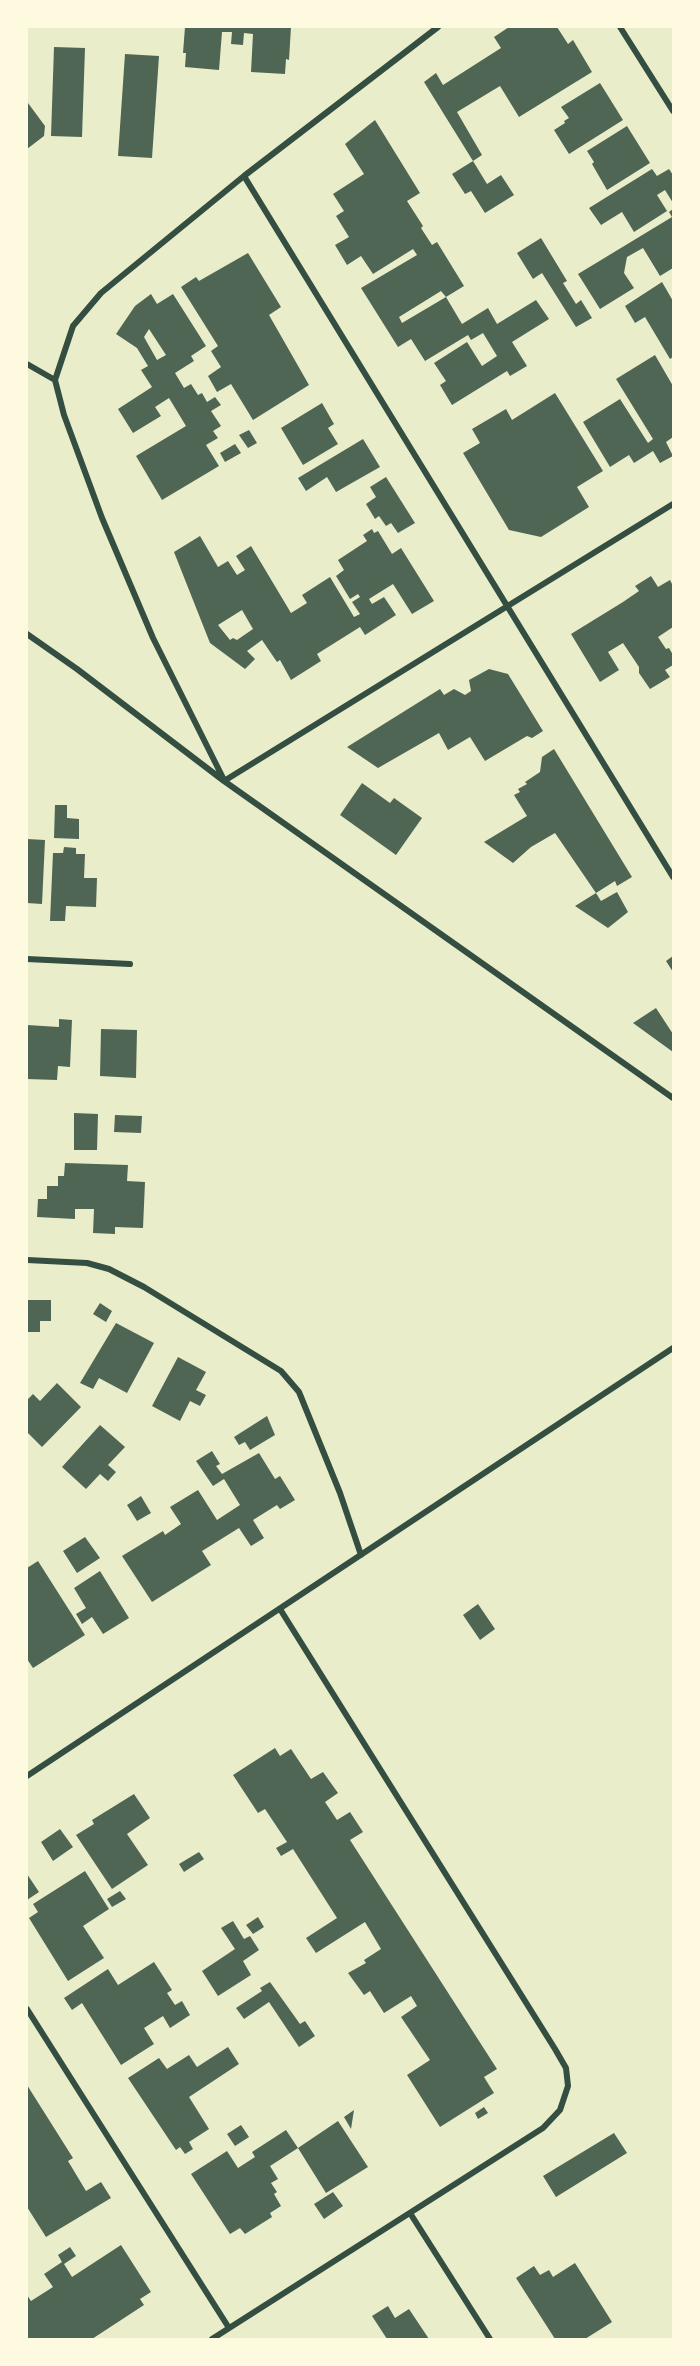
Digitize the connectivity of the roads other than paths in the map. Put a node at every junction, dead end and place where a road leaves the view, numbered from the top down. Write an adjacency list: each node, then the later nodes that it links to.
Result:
1 (438, 27): 4 (street)
2 (620, 27): 3 (street)
3 (673, 111)
4 (244, 176): 6 (street); 8 (street)
5 (27, 364): 6 (street)
6 (55, 380): 10 (street)
7 (673, 504): 8 (street)
8 (507, 607): 10 (street); 11 (street)
9 (27, 634): 10 (street)
10 (224, 782): 14 (street)
11 (673, 877)
12 (27, 959): 13 (street)
13 (130, 964)
14 (673, 1098)
15 (27, 1260): 17 (street)
16 (673, 1348): 17 (street)
17 (361, 1555): 18 (street)
18 (279, 1609): 19 (street); 21 (street)
19 (27, 1776)
20 (27, 2009): 22 (street)
21 (410, 2213): 22 (street); 24 (street)
22 (229, 2328): 23 (street)
23 (212, 2339)
24 (490, 2339)

